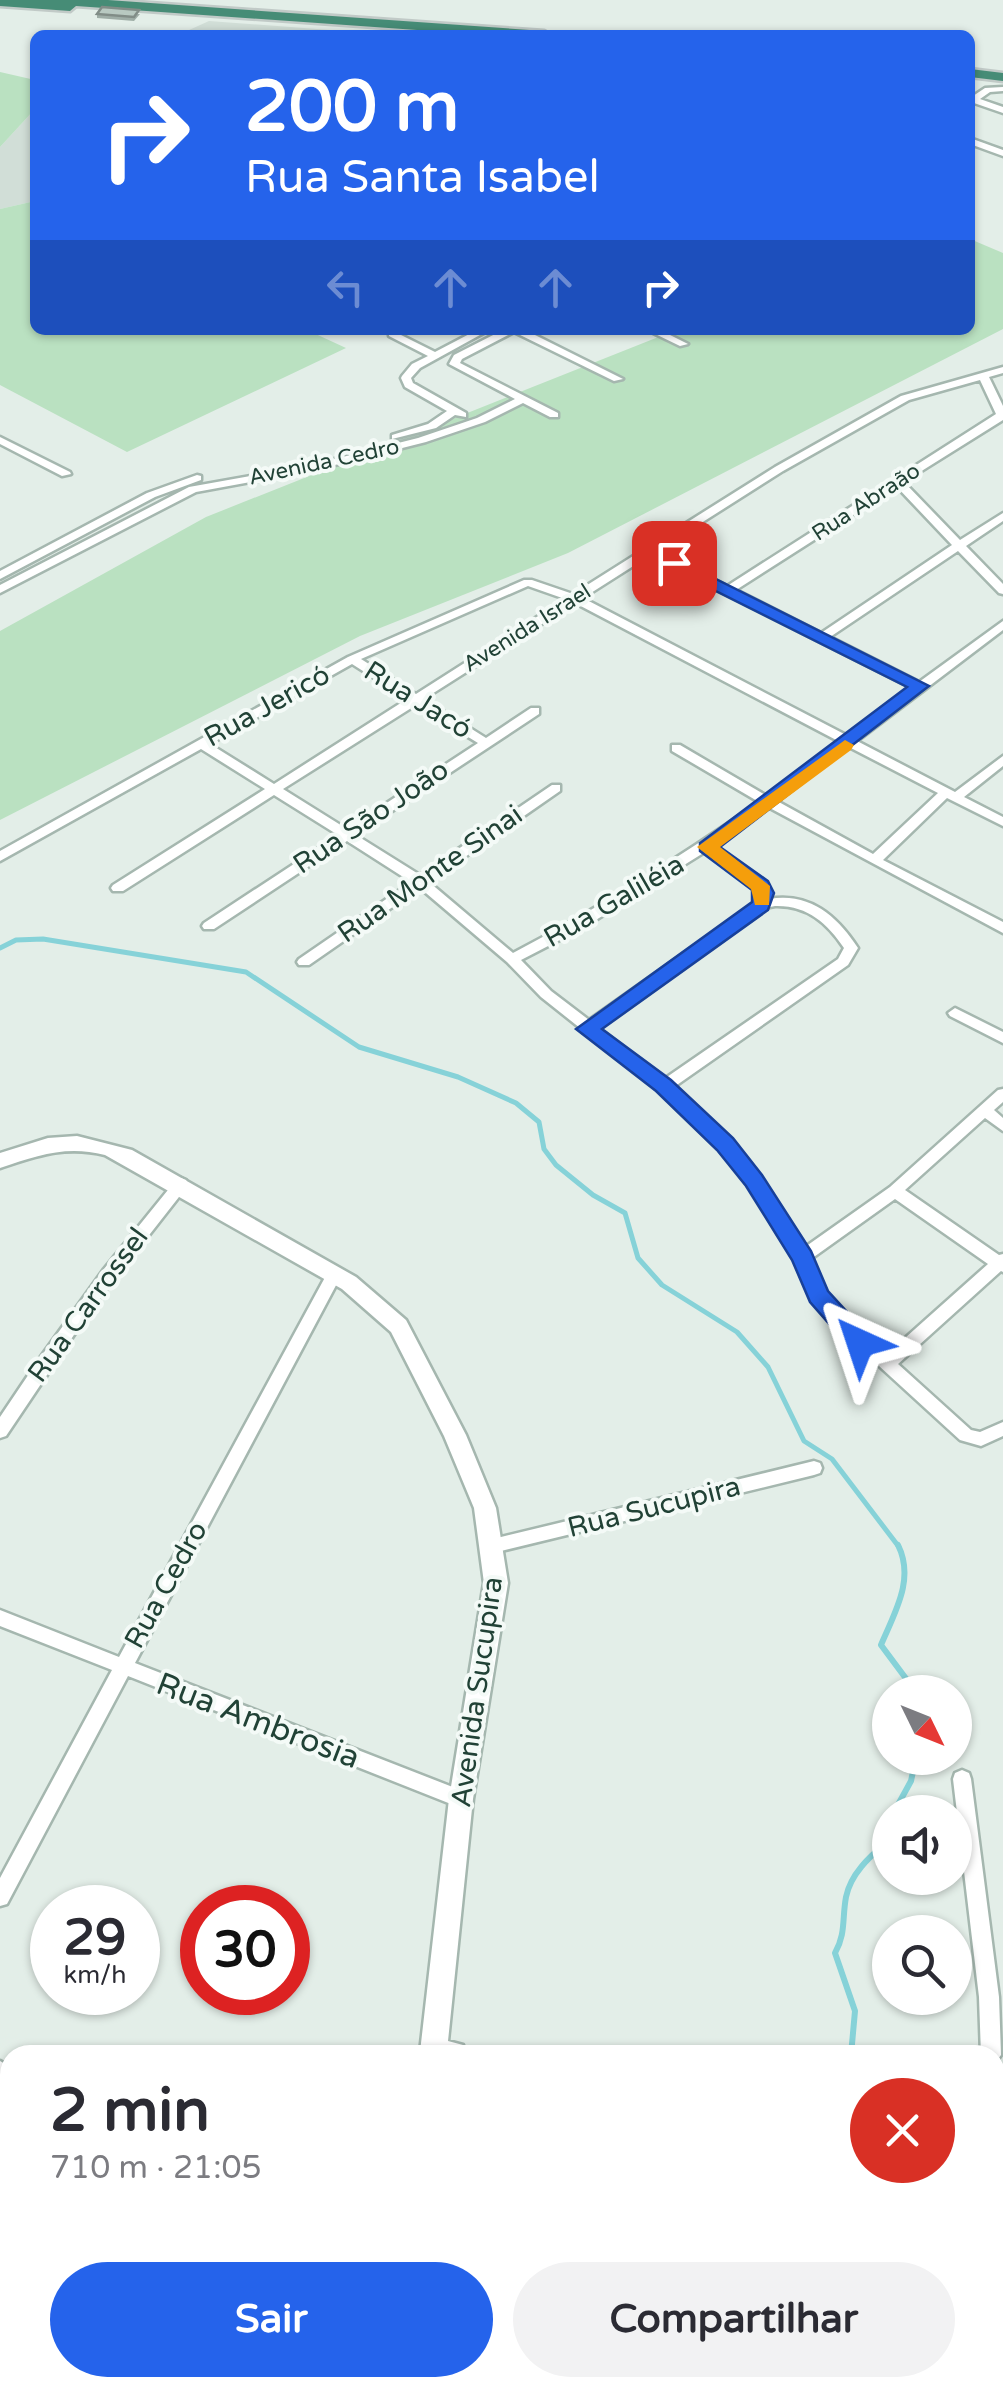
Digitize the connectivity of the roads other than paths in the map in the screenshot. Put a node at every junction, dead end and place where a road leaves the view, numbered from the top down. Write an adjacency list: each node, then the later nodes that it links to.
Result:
1 (53, 0): 4 (highway)
2 (0, 2): 3 (highway)
3 (388, 30)
4 (487, 30)
5 (975, 71): 6 (highway)
6 (1003, 74)
7 (1003, 89): 8 (street)
8 (975, 99)
9 (975, 102): 10 (street)
10 (1003, 110)
11 (975, 143): 12 (street)
12 (1003, 153)
13 (394, 335): 19 (street)
14 (474, 335): 19 (street)
15 (504, 335): 21 (street)
16 (525, 335): 24 (street)
17 (663, 335): 18 (street)
18 (683, 344)
19 (434, 356): 20 (street)
20 (420, 364): 21 (street); 27 (street)
21 (454, 364): 26 (street)
22 (1003, 370): 23 (street, Avenida Israel)
23 (984, 377): 25 (street); 39 (street, Avenida Israel)
24 (618, 379)
25 (997, 392): 29 (street)
26 (521, 400): 28 (street); 30 (street, Avenida Cedro)
27 (454, 411): 30 (street); 32 (street, Avenida Cedro)
28 (554, 416)
29 (1002, 416): 34 (street, Rua Abraão)
30 (481, 420): 32 (street, Avenida Cedro)
31 (0, 440): 33 (street)
32 (287, 468): 36 (street, Avenida Cedro); 37 (street, Avenida Cedro)
33 (66, 474)
34 (898, 482): 38 (street); 41 (street, Rua Abraão)
35 (1003, 516): 38 (street)
36 (78, 534): 37 (street); 40 (street, Avenida Cedro)
37 (90, 541): 42 (street, Avenida Cedro)
38 (961, 544): 43 (street); 46 (street)
39 (646, 550): 41 (street); 44 (street, Avenida Israel)
40 (0, 576)
41 (730, 589): 46 (street)
42 (0, 590)
43 (1003, 591)
44 (575, 599): 47 (street, Rua Jericó); 49 (street, Avenida Israel); 52 (street)
45 (1003, 624): 48 (street, Rua Galiléia)
46 (823, 637): 48 (street)
47 (352, 659): 49 (street, Rua Jacó); 53 (street, Rua Jericó)
48 (920, 686): 52 (street, Rua Galiléia)
49 (415, 698): 51 (street, Rua Jacó); 57 (street, Avenida Israel)
50 (535, 711): 51 (street, Rua São João)
51 (484, 742): 61 (street, Rua São João)
52 (849, 742): 58 (street); 59 (street, Rua Galiléia)
53 (200, 744): 57 (street); 63 (street, Rua Jericó)
54 (676, 748): 59 (street)
55 (1003, 760): 58 (street)
56 (556, 788): 65 (street, Rua Monte Sinai)
57 (273, 789): 61 (street); 66 (street, Avenida Israel)
58 (951, 795): 60 (street); 64 (street)
59 (769, 803): 62 (street, Rua Galiléia); 64 (street)
60 (1003, 822)
61 (344, 835): 65 (street); 68 (street, Rua São João)
62 (707, 847): 67 (street); 70 (street, Rua Galiléia)
63 (0, 858)
64 (876, 859): 69 (street)
65 (418, 880): 70 (street); 71 (street, Rua Monte Sinai)
66 (118, 888)
67 (761, 905): 73 (street); 75 (street)
68 (210, 926)
69 (1003, 928)
70 (512, 958): 73 (street)
71 (304, 962)
72 (955, 1013): 74 (street)
73 (587, 1029): 75 (street)
74 (1003, 1038)
75 (664, 1086): 82 (street)
76 (1003, 1094): 77 (street)
77 (985, 1110): 78 (street); 81 (street)
78 (1003, 1126)
79 (0, 1161): 80 (street, Avenida Sucupira)
80 (181, 1184): 84 (street, Avenida Sucupira); 87 (street, Rua Carrossel)
81 (895, 1191): 82 (street); 83 (street)
82 (803, 1257): 85 (street)
83 (1001, 1263): 85 (street)
84 (334, 1274): 89 (street, Avenida Sucupira); 91 (street, Rua Cedro)
85 (886, 1366): 86 (street)
86 (1003, 1429)
87 (0, 1431)
88 (814, 1468): 89 (street, Rua Sucupira)
89 (493, 1546): 93 (street, Avenida Sucupira)
90 (0, 1618): 91 (street, Rua Ambrosia)
91 (120, 1667): 93 (street, Rua Ambrosia); 94 (street, Rua Cedro)
92 (962, 1778): 96 (street)
93 (461, 1800): 95 (street, Avenida Sucupira)
94 (0, 1897)
95 (440, 2045)
96 (991, 2045)

